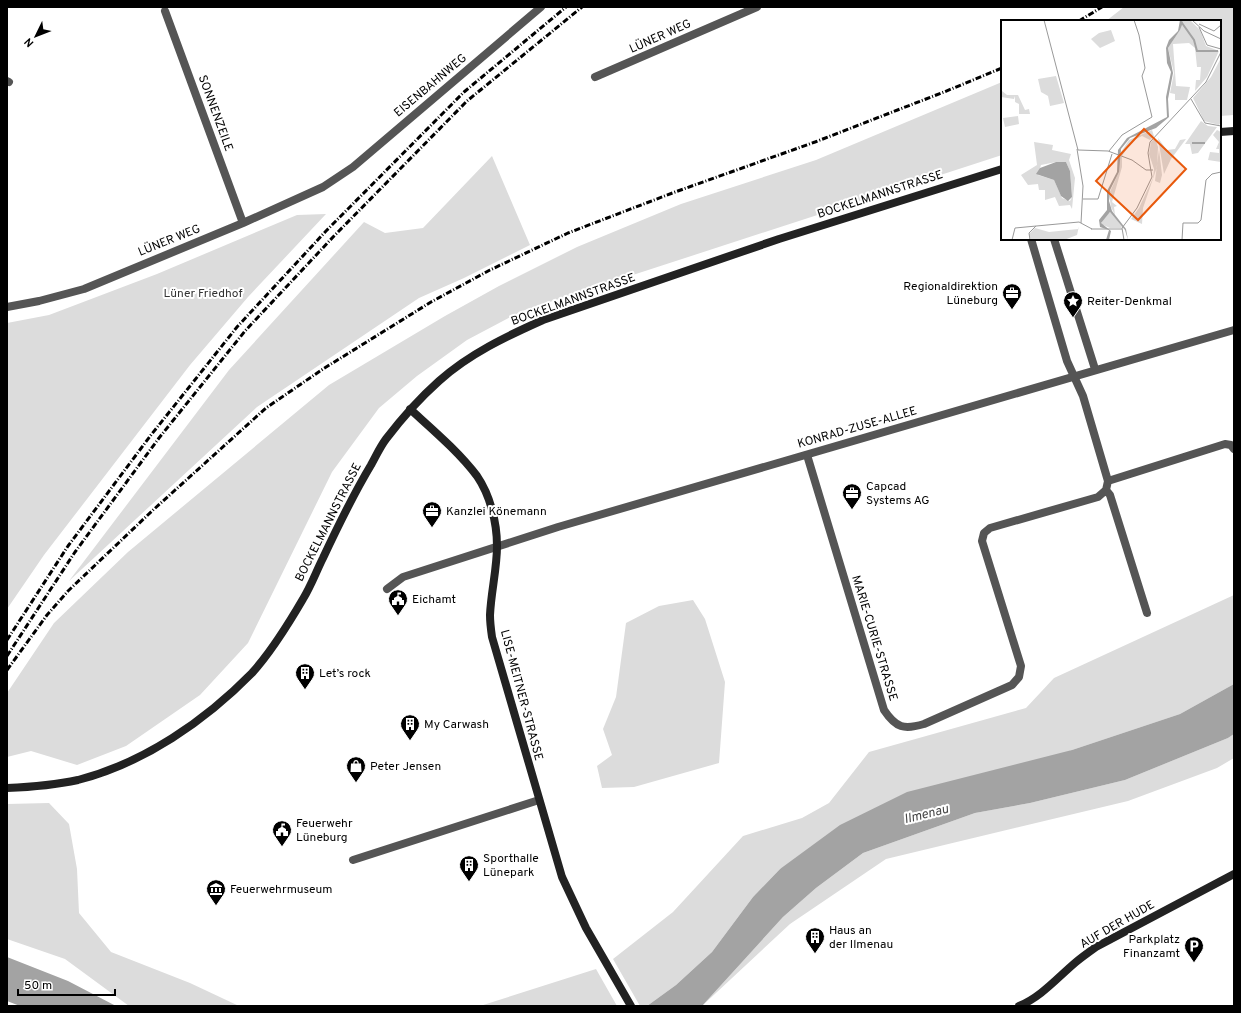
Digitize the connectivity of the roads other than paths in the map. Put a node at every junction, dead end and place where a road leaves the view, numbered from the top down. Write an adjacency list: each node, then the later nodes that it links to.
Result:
1 (541, 7): 8 (street, EISENBAHNWEG)
2 (757, 7): 4 (street, LÜNER WEG)
3 (165, 11): 9 (street, SONNENZEILE)
4 (595, 77)
5 (1234, 131): 6 (main road)
6 (1221, 132)
7 (1001, 168): 18 (main road, BOCKELMANNSTRASSE)
8 (335, 180): 9 (street, LÜNER WEG)
9 (244, 223): 12 (street, LÜNER WEG)
10 (1030, 240): 17 (street)
11 (1054, 240): 16 (street)
12 (7, 307)
13 (1234, 330): 14 (street, KONRAD-ZUSE-ALLEE)
14 (1225, 333): 15 (street); 16 (street, KONRAD-ZUSE-ALLEE)
15 (1234, 336)
16 (1095, 369): 17 (street, KONRAD-ZUSE-ALLEE)
17 (1074, 376): 20 (street, KONRAD-ZUSE-ALLEE); 21 (street)
18 (410, 409): 23 (main road, LISE-MEITNER-STRASSE); 26 (main road, BOCKELMANNSTRASSE)
19 (1234, 449): 21 (street)
20 (807, 454): 22 (street, MARIE-CURIE-STRASSE); 23 (street, KONRAD-ZUSE-ALLEE)
21 (1108, 481): 22 (street)
22 (1106, 490): 25 (street)
23 (497, 546): 24 (street); 27 (main road, LISE-MEITNER-STRASSE)
24 (387, 589)
25 (1147, 612)
26 (7, 788)
27 (539, 800): 28 (street); 30 (main road, LISE-MEITNER-STRASSE)
28 (353, 860)
29 (1234, 874): 31 (main road, AUF DER HUDE)
30 (631, 1006)
31 (1019, 1006)

